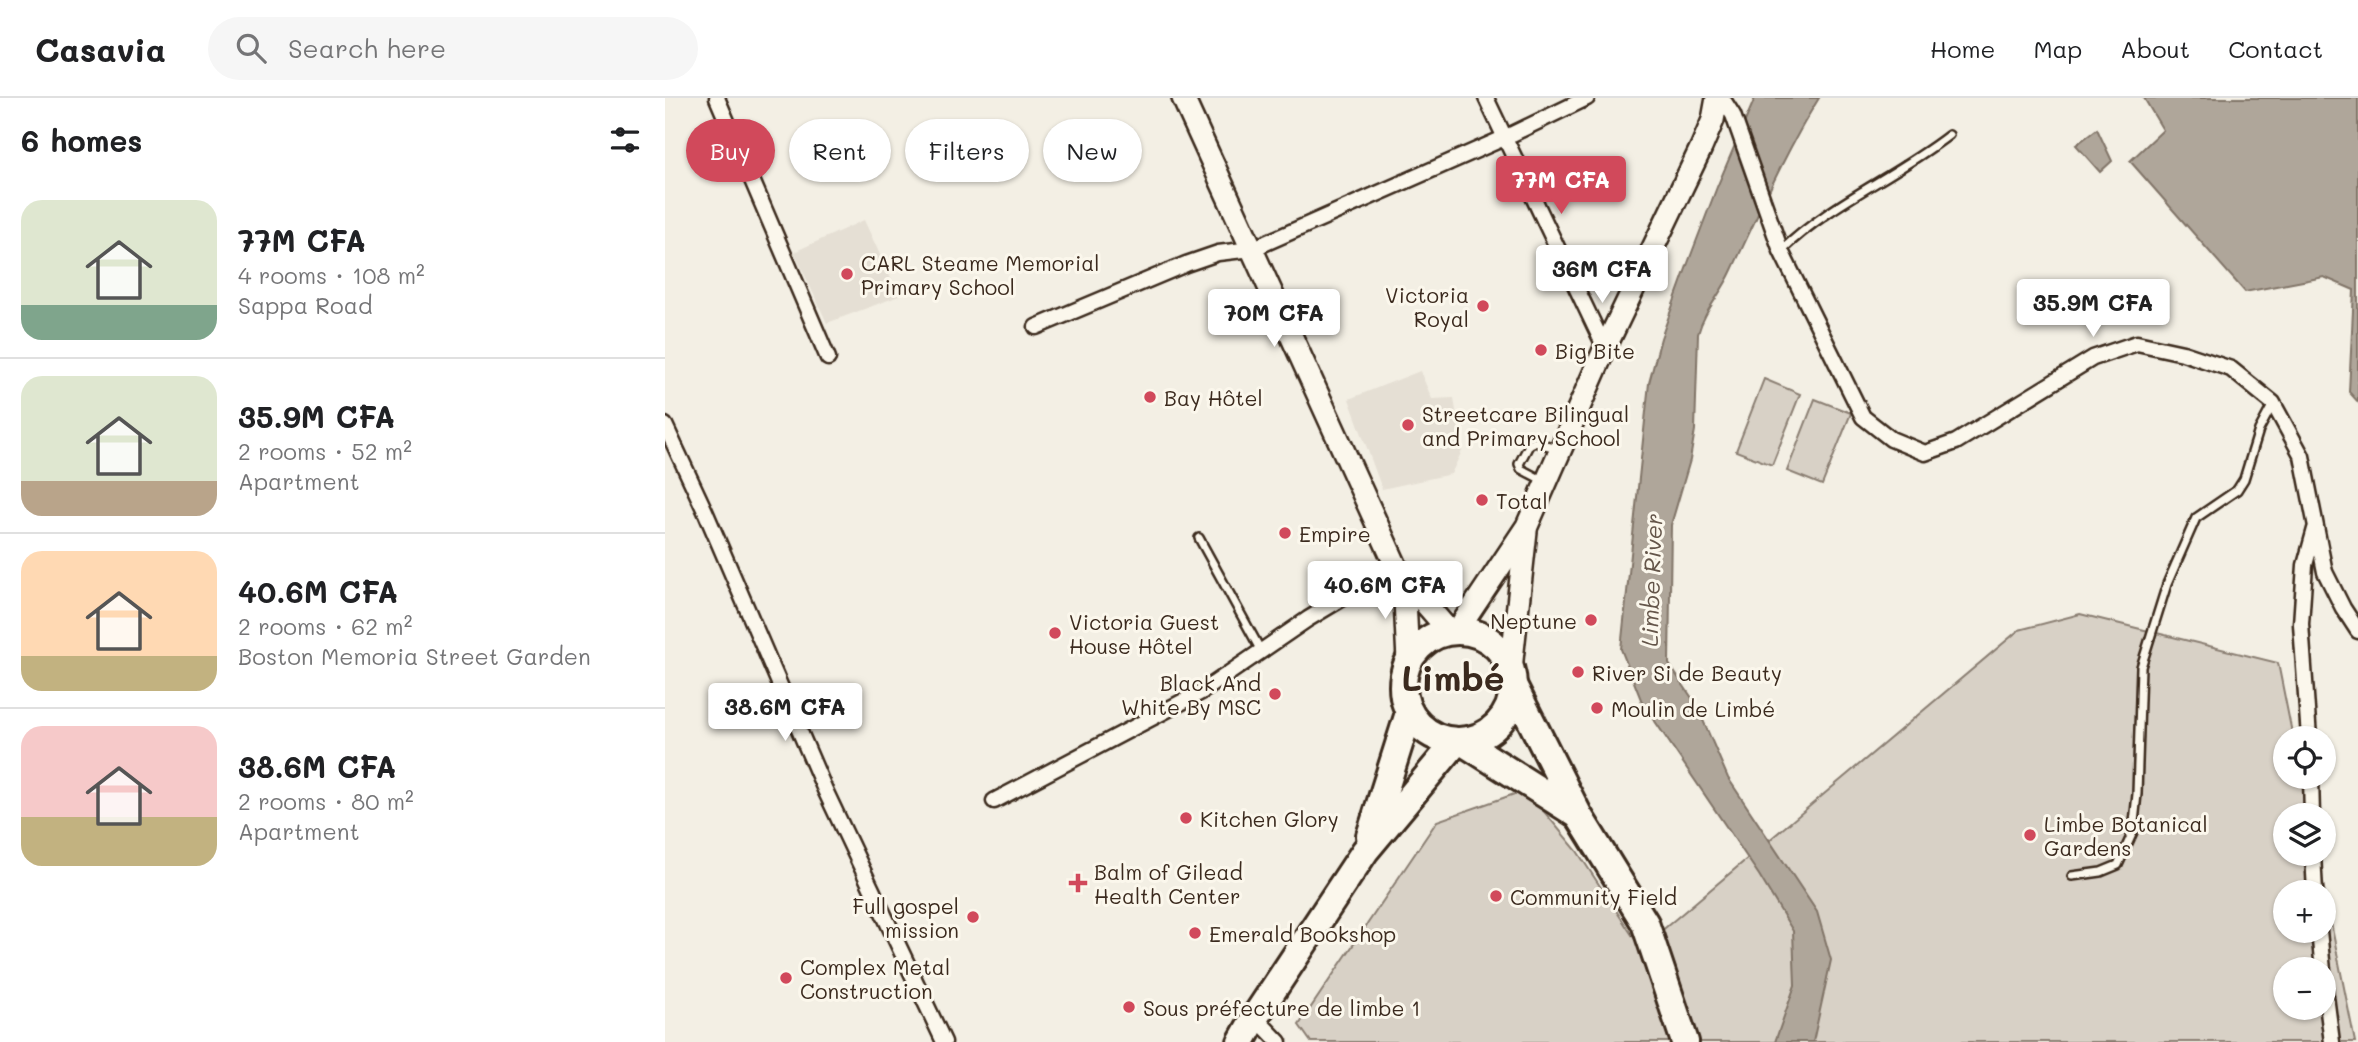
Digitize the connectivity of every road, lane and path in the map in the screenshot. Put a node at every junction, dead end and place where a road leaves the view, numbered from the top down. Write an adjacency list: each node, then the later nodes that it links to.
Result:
1 (717, 98): 12 (street)
2 (1183, 98): 8 (main road)
3 (1486, 98): 7 (street)
4 (1587, 98): 7 (street)
5 (1719, 98): 9 (street); 11 (main road)
6 (1949, 135): 9 (lane)
7 (1504, 138): 8 (street); 11 (street)
8 (1252, 249): 10 (street); 20 (main road)
9 (1781, 251): 13 (street)
10 (1036, 327)
11 (1605, 348): 15 (main road)
12 (828, 358)
13 (2273, 403): 17 (street); 32 (lane)
14 (665, 425): 35 (street)
15 (1559, 449): 16 (main road); 16 (lane)
16 (1545, 481): 18 (main road)
17 (2316, 524): 22 (street); 27 (street)
18 (1527, 526): 21 (main road); 25 (main road)
19 (1199, 538): 23 (lane)
20 (1400, 573): 21 (main road); 23 (street); 24 (main road)
21 (1453, 631): 24 (highway); 25 (highway)
22 (2358, 631)
23 (1261, 652): 29 (street)
24 (1408, 661): 26 (highway)
25 (1512, 677): 28 (highway); 30 (highway)
26 (1409, 713): 28 (highway); 31 (highway)
27 (2308, 726)
28 (1460, 742): 30 (highway); 31 (highway)
29 (994, 801)
30 (1579, 816): 38 (highway)
31 (1365, 851): 33 (highway)
32 (2072, 876)
33 (1255, 1017): 36 (highway); 37 (street)
34 (2329, 1020): 39 (street)
35 (944, 1042)
36 (1241, 1042)
37 (1279, 1042)
38 (1685, 1042)
39 (2332, 1042)

